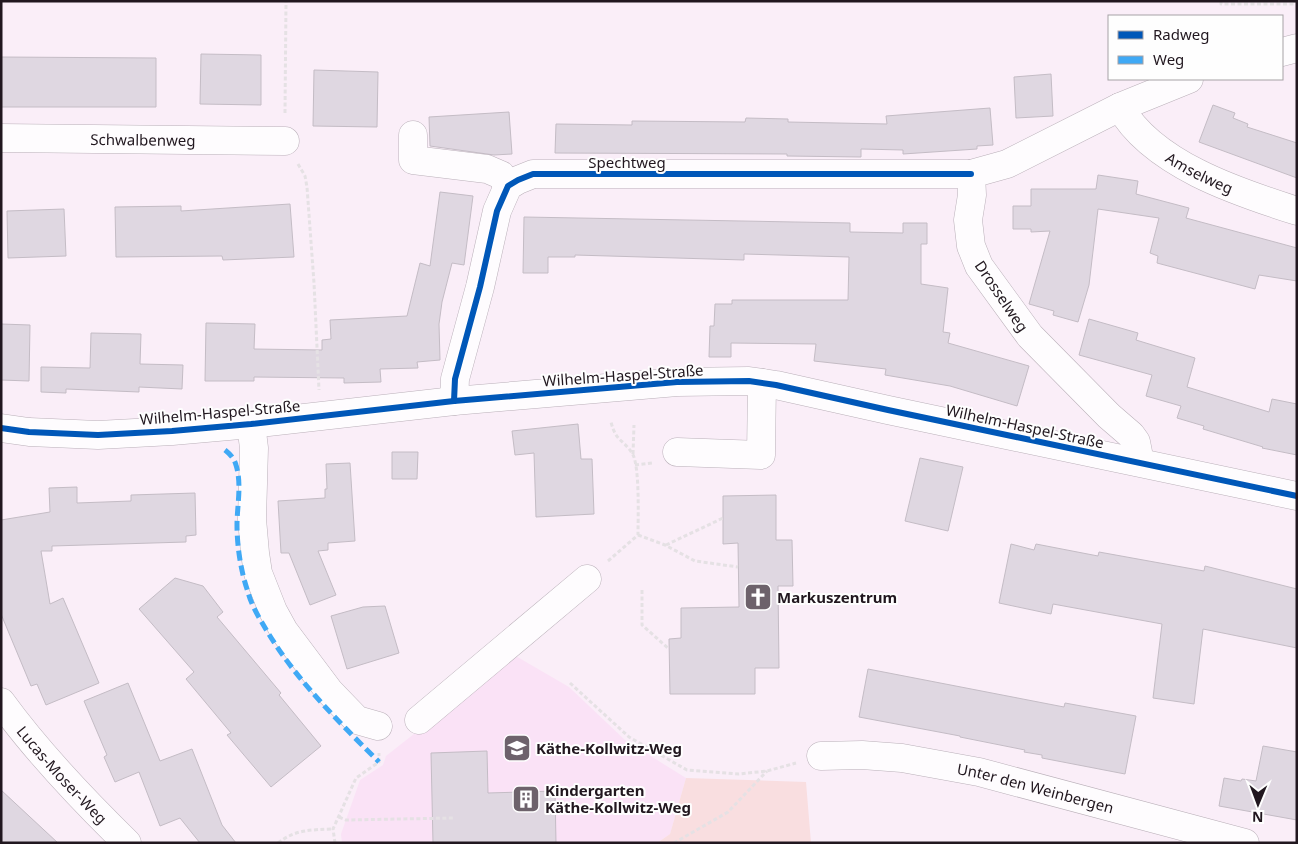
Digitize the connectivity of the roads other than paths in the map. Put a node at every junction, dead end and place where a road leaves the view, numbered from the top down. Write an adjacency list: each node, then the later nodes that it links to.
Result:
1 (1297, 48): 2 (street)
2 (1283, 52)
3 (1187, 80): 4 (street)
4 (1120, 107): 8 (street); 10 (street, Amselweg)
5 (413, 135): 9 (street)
6 (1, 138): 7 (street, Schwalbenweg)
7 (284, 141)
8 (972, 174): 9 (street, Spechtweg); 16 (street, Drosselweg)
9 (508, 186): 12 (street)
10 (1297, 212)
11 (762, 383): 12 (street, Wilhelm-Haspel-Straße); 15 (street); 16 (street, Wilhelm-Haspel-Straße)
12 (454, 401): 13 (street, Wilhelm-Haspel-Straße)
13 (251, 424): 14 (street, Wilhelm-Haspel-Straße); 21 (street)
14 (1, 428)
15 (677, 452)
16 (1138, 462): 17 (street, Wilhelm-Haspel-Straße)
17 (1297, 496)
18 (587, 579): 20 (street)
19 (1, 702): 23 (street, Lucas-Moser-Weg)
20 (419, 720)
21 (378, 726)
22 (821, 756): 24 (street, Unter den Weinbergen)
23 (127, 843)
24 (1245, 843)

